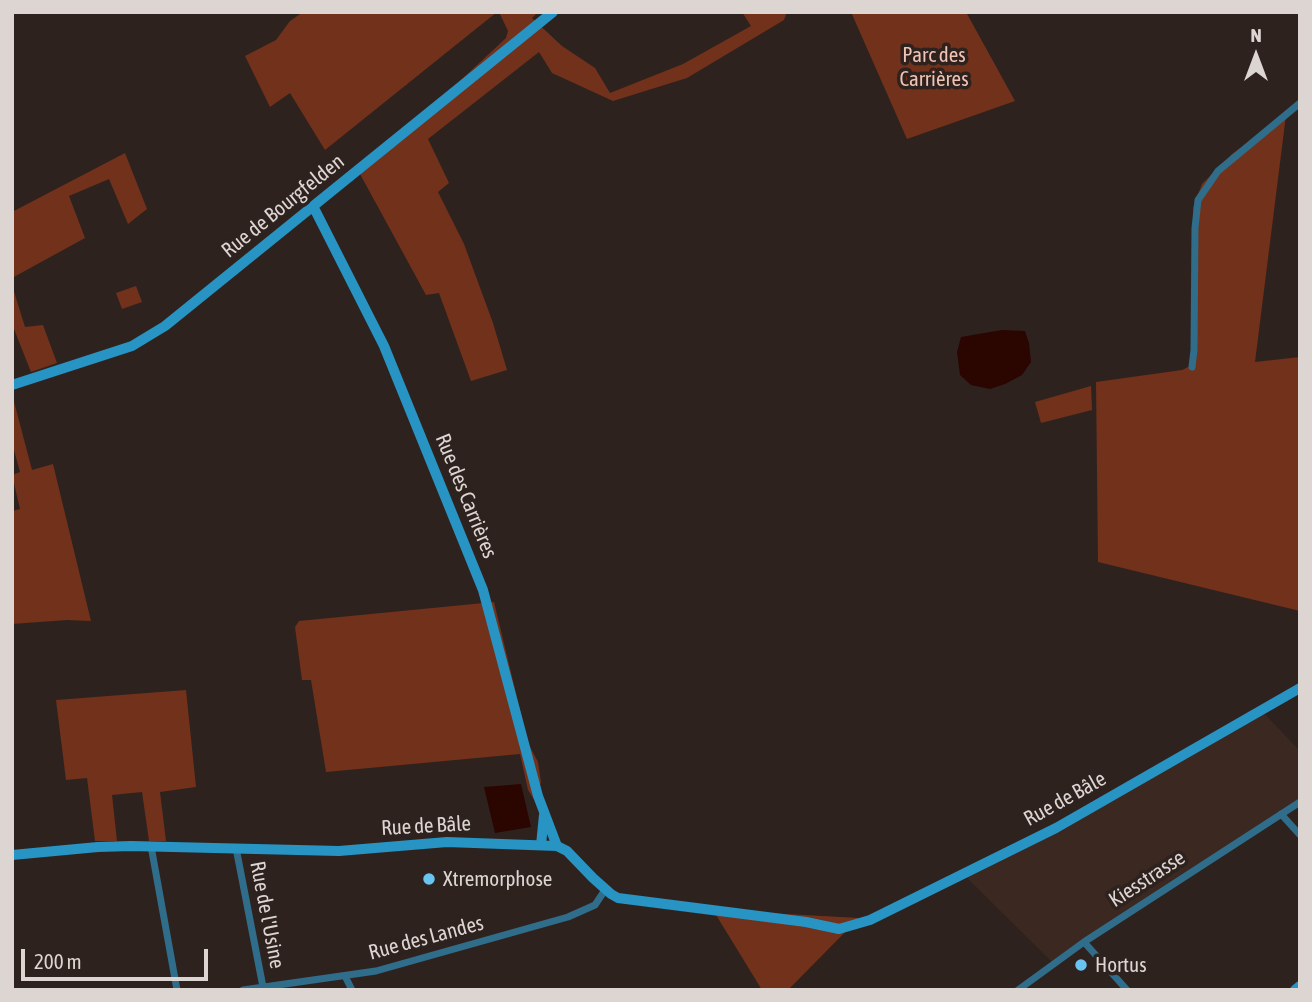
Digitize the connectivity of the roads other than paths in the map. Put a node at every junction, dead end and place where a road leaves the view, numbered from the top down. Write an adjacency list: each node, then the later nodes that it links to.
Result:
1 (553, 12): 3 (street, Rue de Bourgfelden)
2 (1300, 103): 4 (street)
3 (313, 206): 5 (street, Rue de Bourgfelden); 9 (street, Rue des Carrières)
4 (1192, 367)
5 (12, 385)
6 (1300, 688): 16 (street, Rue de Bâle)
7 (1300, 802): 8 (street, Kiesstrasse)
8 (1281, 814): 10 (street); 17 (street, Kiesstrasse)
9 (544, 815): 11 (street, Rue des Carrières); 13 (street, Rue des Carrières)
10 (1300, 835)
11 (541, 845): 13 (street, Rue de Bâle); 14 (street, Rue de Bâle)
12 (151, 846): 14 (street, Rue de Bâle); 15 (street, Rue de Bâle); 21 (street)
13 (557, 846): 16 (street, Rue de Bâle)
14 (236, 848): 20 (street, Rue de l'Usine)
15 (12, 855)
16 (606, 890): 18 (street, Rue des Landes)
17 (1084, 942): 24 (street, Kiesstrasse); 25 (street)
18 (345, 976): 20 (street, Rue des Landes); 23 (street)
19 (1300, 986): 26 (street)
20 (263, 987): 22 (street, Rue des Landes)
21 (177, 990)
22 (243, 990)
23 (352, 990)
24 (1018, 990)
25 (1127, 990)
26 (1295, 990)

